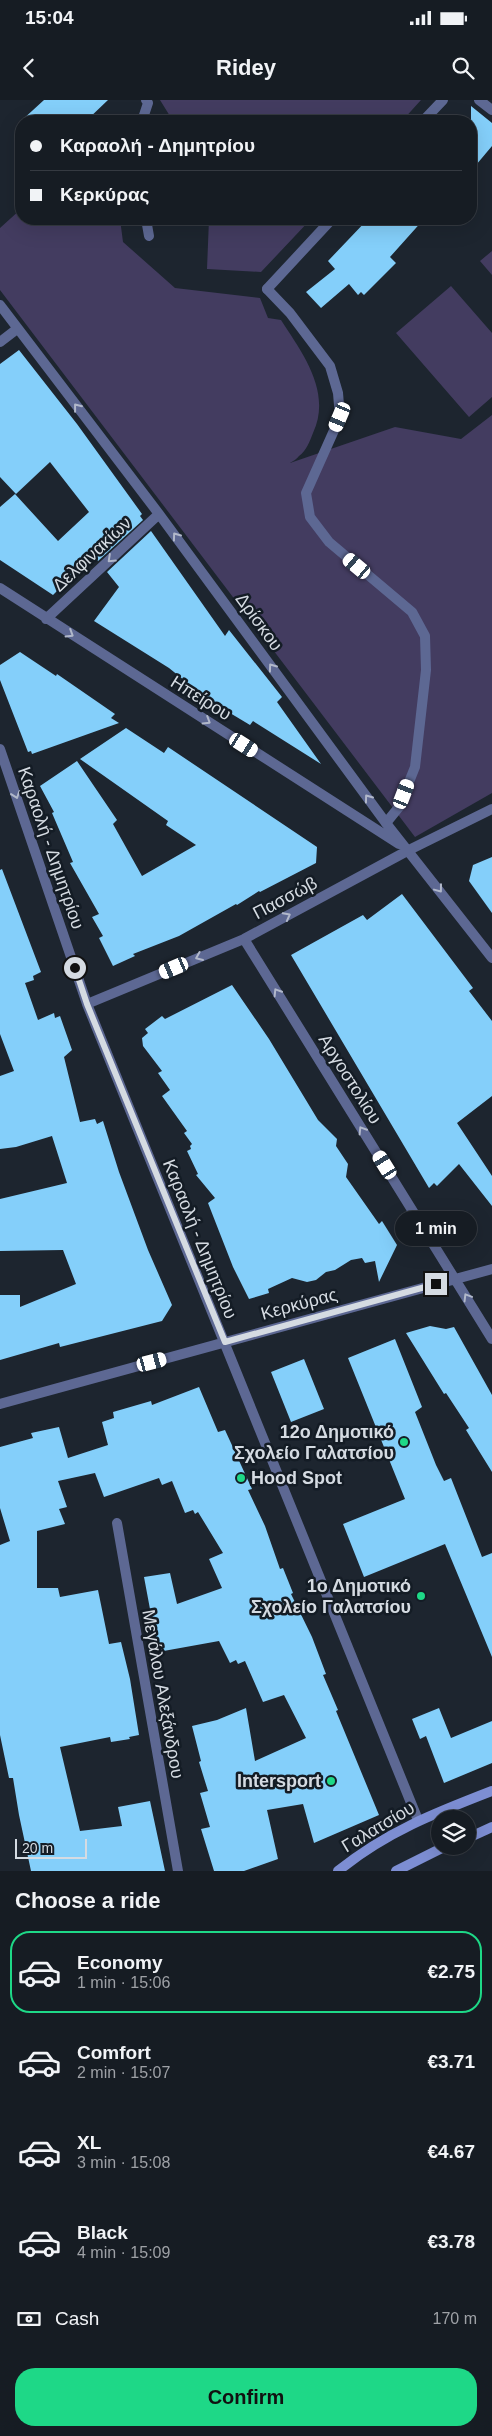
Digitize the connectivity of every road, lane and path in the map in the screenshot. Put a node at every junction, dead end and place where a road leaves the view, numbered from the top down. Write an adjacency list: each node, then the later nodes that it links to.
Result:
1 (146, 100): 5 (street)
2 (443, 100): 6 (street)
3 (480, 100): 4 (street)
4 (492, 110)
5 (144, 115)
6 (429, 115)
7 (147, 225): 9 (street)
8 (326, 225): 18 (street)
9 (149, 236)
10 (0, 305): 11 (street, Δρίσκου)
11 (17, 329): 12 (street); 13 (street, Δρίσκου, one-way to 11)
12 (0, 342)
13 (159, 514): 15 (street, Δελφινακίων, one-way to 15); 18 (street, Δρίσκου, one-way to 13)
14 (0, 588): 15 (street, Ηπείρου)
15 (46, 619): 19 (street, Ηπείρου, one-way to 19)
16 (0, 749): 22 (street, Καραολή - Δημητρίου, one-way to 22)
17 (492, 809): 19 (street, Πασσώβ)
18 (386, 823): 19 (street, Δρίσκου)
19 (409, 850): 20 (street, Πασσώβ, one-way to 19); 21 (street, Δρίσκου, one-way to 21)
20 (244, 938): 22 (street, Πασσώβ, one-way to 22); 24 (street, Αργοστολίου, one-way to 20)
21 (492, 958)
22 (87, 1004): 26 (street, Καραολή - Δημητρίου)
23 (492, 1269): 24 (street, Κερκύρας)
24 (455, 1279): 25 (street, Αργοστολίου, one-way to 24); 26 (street, Κερκύρας)
25 (492, 1339)
26 (225, 1342): 27 (street, Κερκύρας); 30 (street, Καραολή - Δημητρίου)
27 (0, 1404)
28 (117, 1523): 35 (street, Μεγάλου Αλεξάνδρου)
29 (492, 1791): 30 (main road, Γαλατσίου)
30 (418, 1820): 36 (main road, Γαλατσίου)
31 (492, 1827): 32 (main road)
32 (476, 1834)
33 (431, 1854): 34 (main road)
34 (401, 1870)
35 (178, 1871)
36 (338, 1871)

